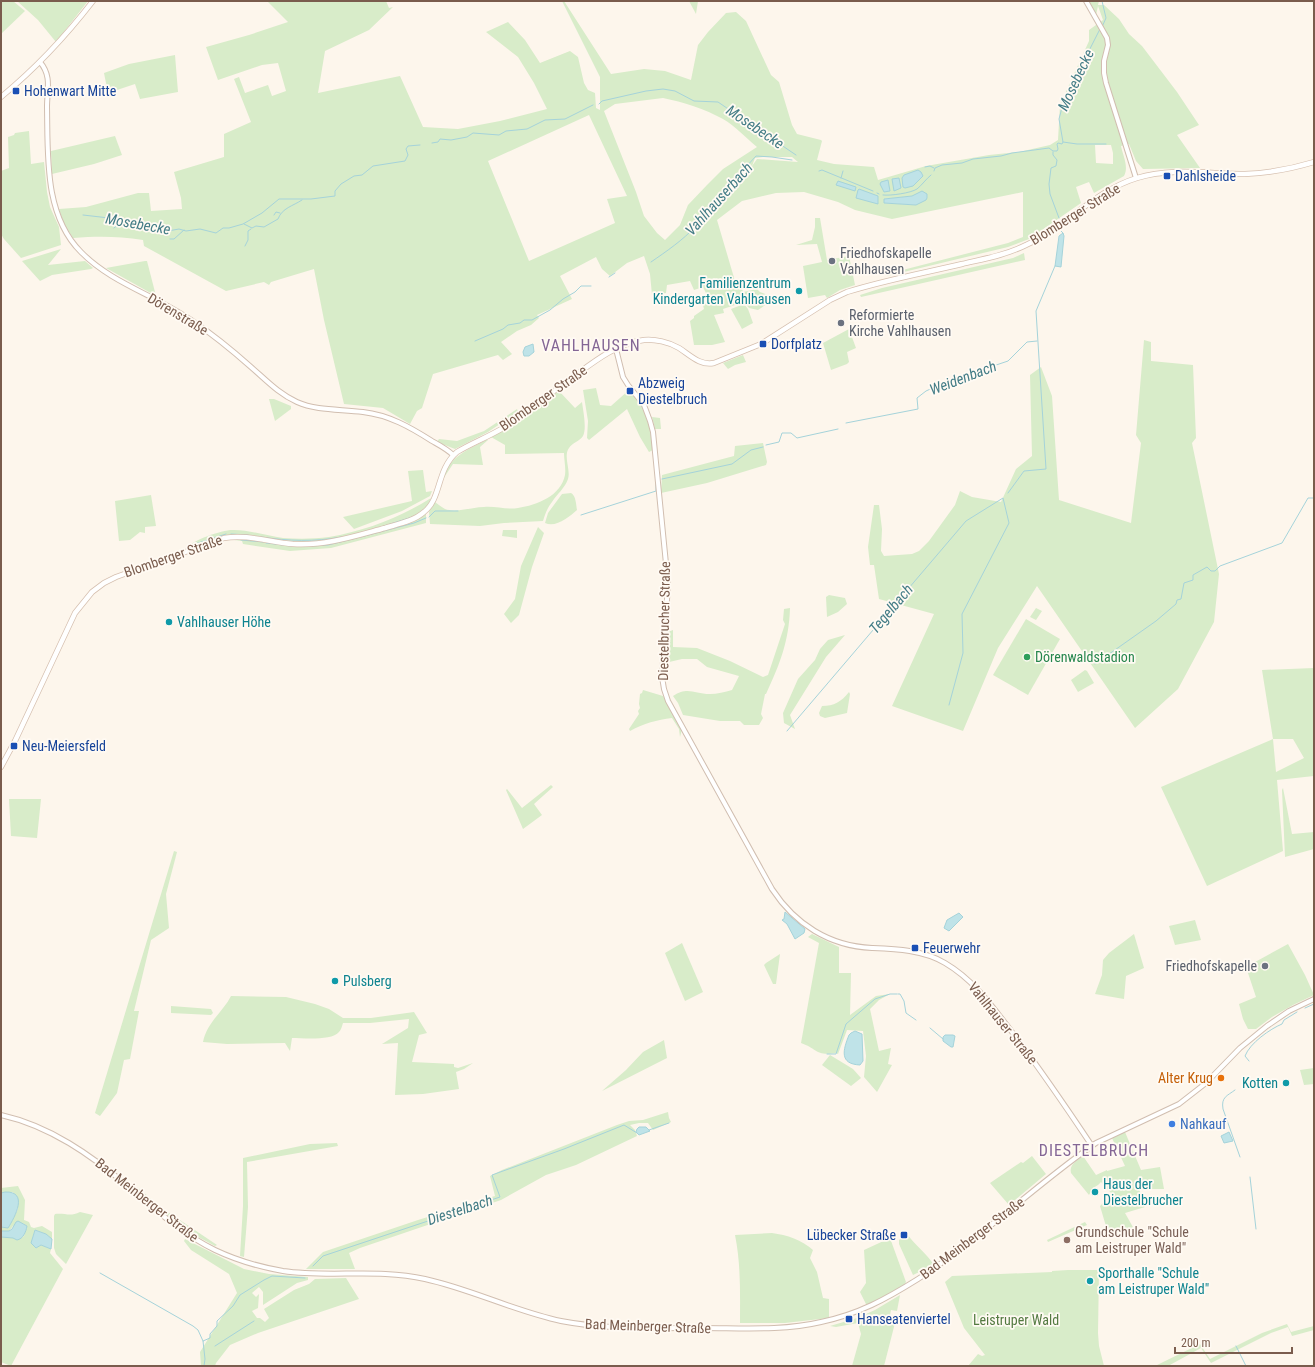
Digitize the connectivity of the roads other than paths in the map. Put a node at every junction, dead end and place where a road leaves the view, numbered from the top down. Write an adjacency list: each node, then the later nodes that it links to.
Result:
1 (93, 1): 3 (main road)
2 (1086, 1): 6 (street)
3 (40, 62): 4 (main road); 8 (street, Dörenstraße)
4 (1, 98)
5 (1314, 162): 6 (main road, Blomberger Straße)
6 (1136, 178): 7 (main road, Blomberger Straße)
7 (616, 349): 8 (main road, Blomberger Straße); 10 (street, Diestelbrucher Straße)
8 (453, 455): 9 (main road, Blomberger Straße)
9 (1, 767)
10 (793, 915): 13 (street, Vahlhauser Straße)
11 (1314, 999): 13 (street, Bad Meinberger Straße)
12 (1, 1115): 13 (street, Bad Meinberger Straße)
13 (1092, 1146)

